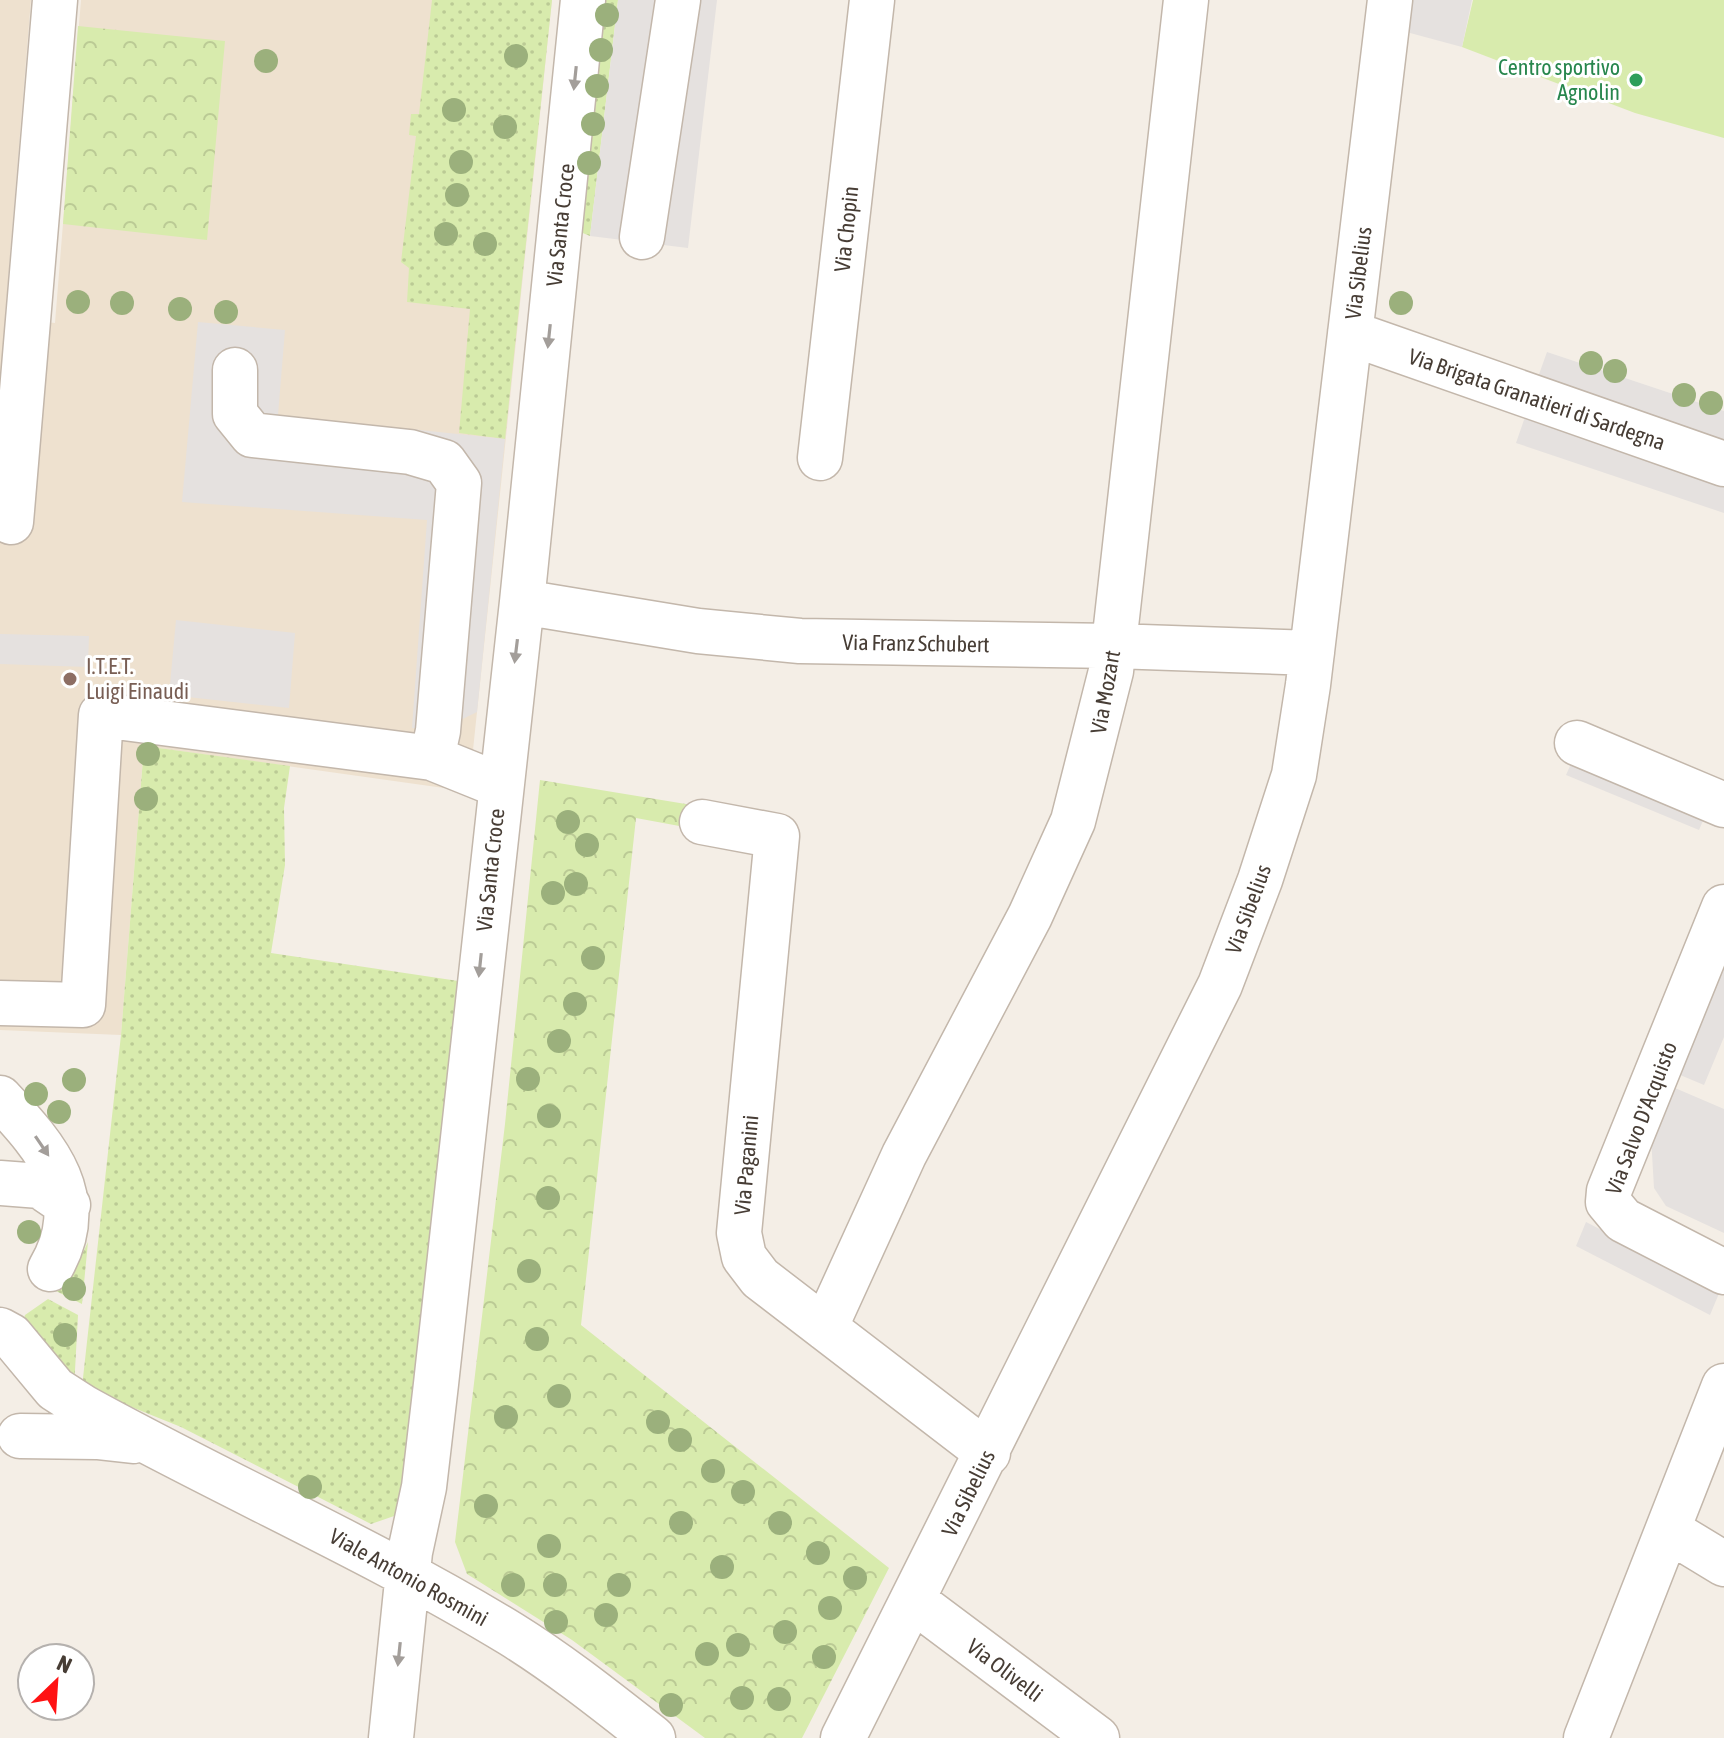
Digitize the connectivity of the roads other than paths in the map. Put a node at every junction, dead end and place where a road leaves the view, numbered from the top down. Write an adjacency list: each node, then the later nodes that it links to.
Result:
1 (55, 0): 12 (street)
2 (583, 0): 13 (street, Via Santa Croce, one-way to 13)
3 (678, 0): 7 (street)
4 (872, 0): 10 (street, Via Chopin)
5 (1186, 0): 14 (street, Via Mozart)
6 (1390, 0): 8 (street, Via Sibelius)
7 (642, 237)
8 (1350, 333): 11 (street, Via Brigata Granatieri di Sardegna); 15 (street, Via Sibelius)
9 (235, 370): 17 (street)
10 (820, 458)
11 (1724, 464)
12 (11, 522)
13 (522, 602): 14 (street, Via Franz Schubert); 18 (street, Via Santa Croce, one-way to 18)
14 (1114, 646): 15 (street, Via Franz Schubert); 28 (street, Via Mozart)
15 (1312, 653): 34 (street, Via Sibelius)
16 (1577, 743): 19 (street)
17 (432, 758): 18 (street); 22 (street)
18 (499, 785): 37 (street, Via Santa Croce, one-way to 37)
19 (1724, 805)
20 (702, 822): 28 (street, Via Paganini)
21 (1724, 907): 27 (street, Via Salvo D'Acquisto)
22 (0, 1003)
23 (0, 1098): 25 (street, one-way to 25)
24 (5, 1177): 25 (street)
25 (68, 1205): 26 (street)
26 (50, 1269)
27 (1724, 1272)
28 (825, 1328): 34 (street, Via Paganini)
29 (0, 1330): 30 (street, Viale Antonio Rosmini)
30 (34, 1367): 32 (street, Viale Antonio Rosmini); 33 (street, Viale Antonio Rosmini)
31 (1724, 1386): 35 (street)
32 (10, 1443): 33 (street, Viale Antonio Rosmini)
33 (148, 1443): 37 (street, Viale Antonio Rosmini)
34 (988, 1453): 38 (street, Via Sibelius)
35 (1668, 1530): 36 (street); 43 (street)
36 (1724, 1564)
37 (407, 1576): 39 (street, Via Santa Croce, one-way to 39); 40 (street, Viale Antonio Rosmini)
38 (914, 1601): 41 (street, Via Sibelius); 42 (street, Via Olivelli)
39 (391, 1738)
40 (653, 1738)
41 (843, 1738)
42 (1097, 1738)
43 (1586, 1738)

